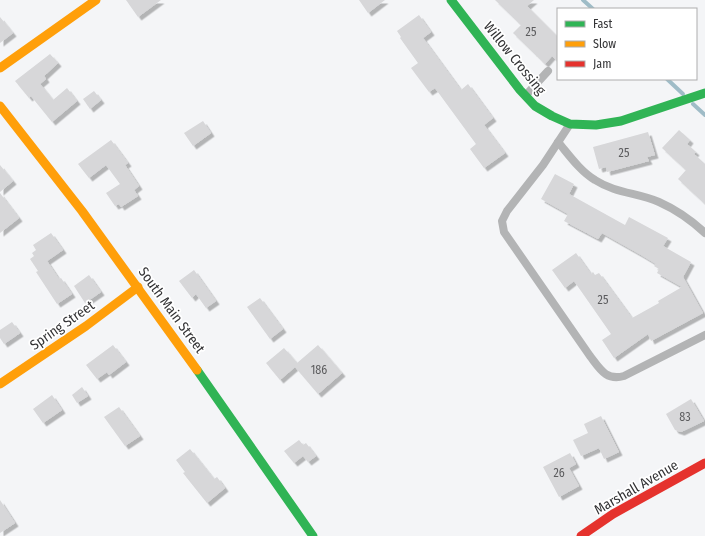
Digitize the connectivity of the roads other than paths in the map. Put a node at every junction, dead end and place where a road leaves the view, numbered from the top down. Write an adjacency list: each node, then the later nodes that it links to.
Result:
1 (96, 0): 3 (street)
2 (451, 0): 6 (street, Willow Crossing)
3 (0, 68)
4 (548, 71): 6 (lane)
5 (702, 94): 8 (street, Willow Crossing)
6 (526, 96): 8 (street, Willow Crossing)
7 (0, 106): 11 (street, South Main Street)
8 (570, 124): 9 (lane)
9 (558, 142): 10 (lane); 12 (lane)
10 (705, 233)
11 (138, 287): 13 (street, Spring Street); 15 (street, South Main Street)
12 (705, 335)
13 (0, 384)
14 (705, 463): 16 (street, Marshall Avenue)
15 (313, 536)
16 (581, 536)

